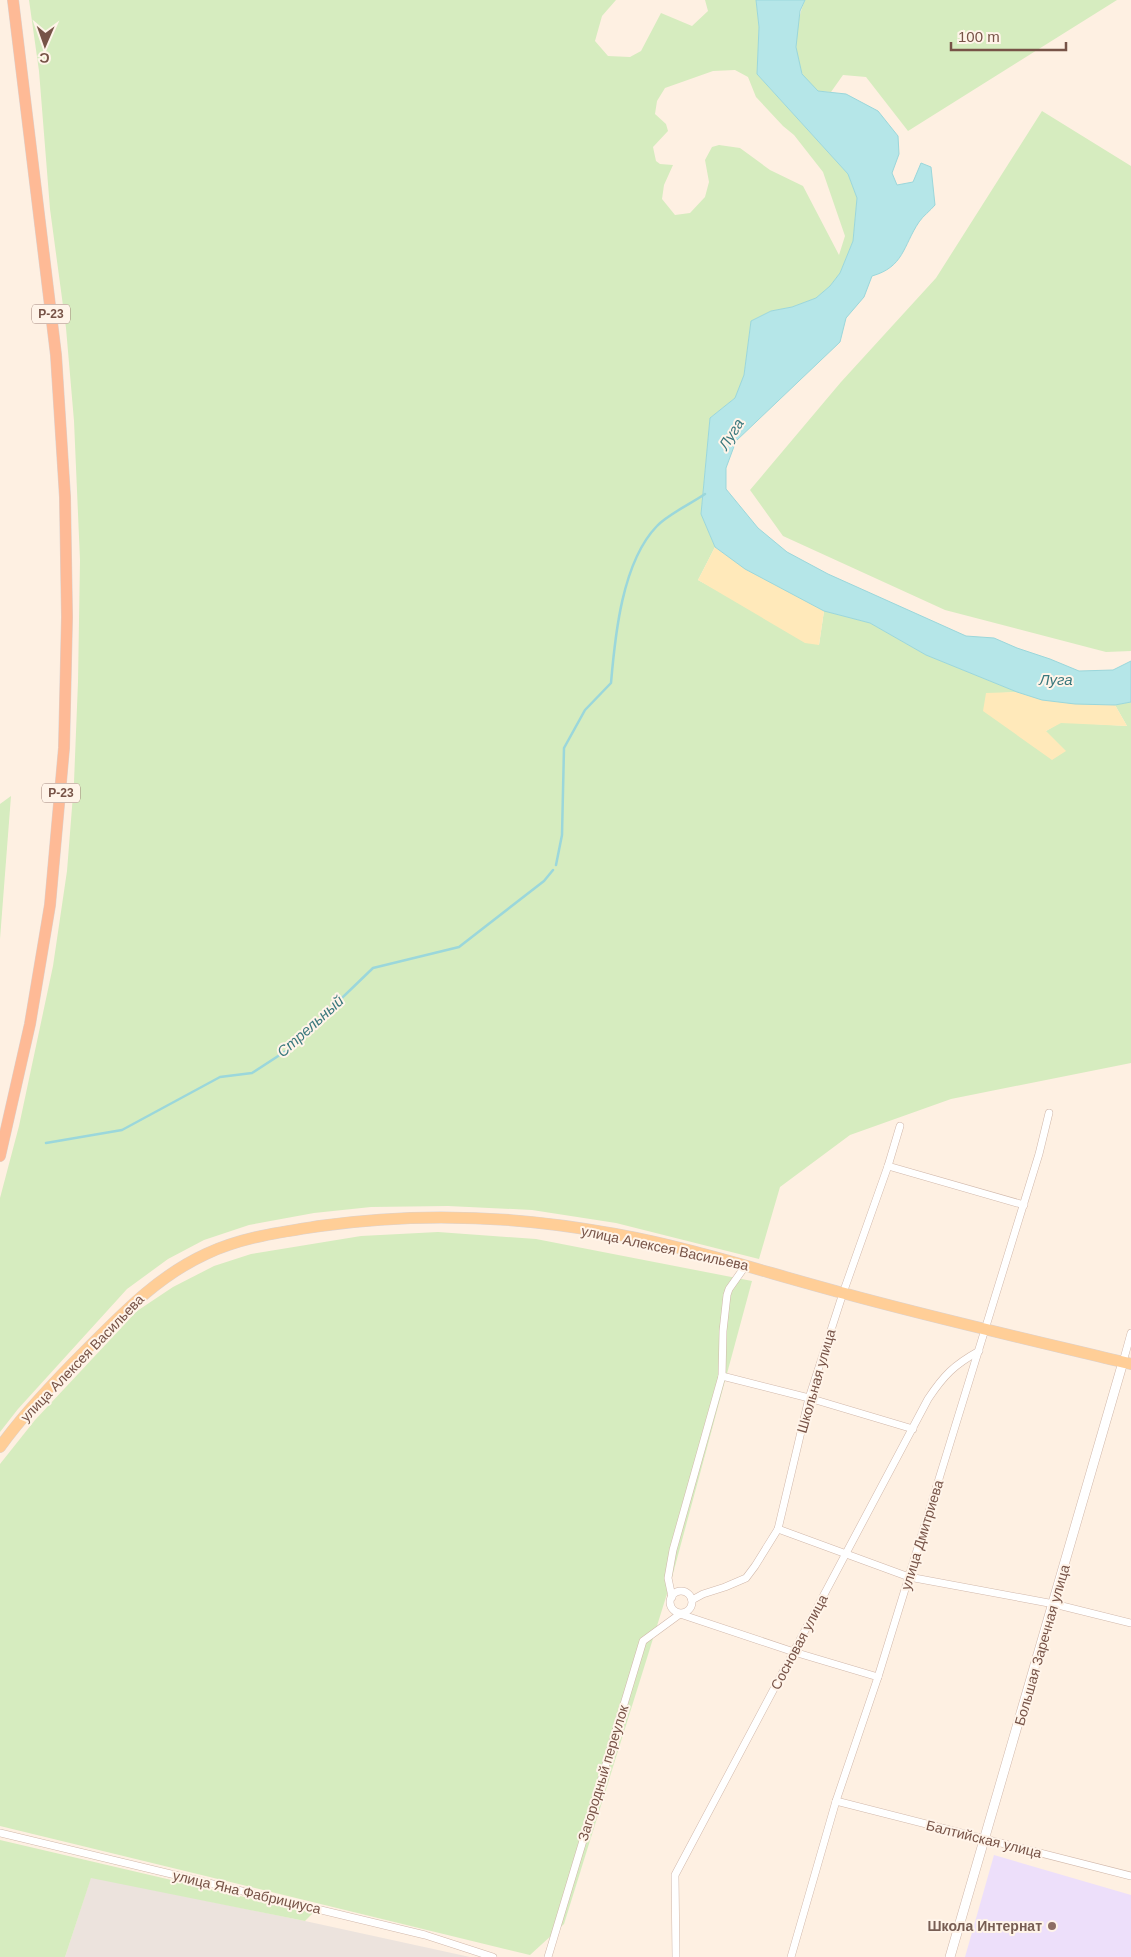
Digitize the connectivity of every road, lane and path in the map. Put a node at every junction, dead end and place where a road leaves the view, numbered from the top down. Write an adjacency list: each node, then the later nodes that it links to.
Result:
1 (13, 0): 4 (highway, Р-23)
2 (1050, 1113): 8 (street, улица Дмитриева)
3 (900, 1126): 7 (street, Школьная улица)
4 (7, 1128): 5 (main road); 6 (highway, Р-23)
5 (0, 1149)
6 (0, 1156)
7 (888, 1166): 8 (street); 10 (street, Школьная улица)
8 (1024, 1205): 11 (street, улица Дмитриева)
9 (746, 1265): 10 (main road, улица Алексея Васильева); 15 (street); 18 (main road, улица Алексея Васильева)
10 (843, 1293): 11 (main road, улица Алексея Васильева); 16 (street, Школьная улица)
11 (985, 1329): 13 (street, улица Дмитриева); 14 (main road, улица Алексея Васильева)
12 (1131, 1333): 14 (street, Большая Заречная улица)
13 (979, 1352): 17 (street, Сосновая улица); 21 (street, улица Дмитриева)
14 (1127, 1363): 24 (street, Большая Заречная улица)
15 (722, 1376): 16 (street); 22 (street)
16 (809, 1398): 17 (street); 19 (street, Школьная улица)
17 (912, 1429): 20 (street, Сосновая улица)
18 (0, 1447)
19 (778, 1529): 20 (street); 23 (street, Школьная улица)
20 (848, 1553): 21 (street); 27 (street, Сосновая улица)
21 (909, 1576): 24 (street); 28 (street, улица Дмитриева)
22 (672, 1596): 23 (street); 25 (street)
23 (692, 1600): 25 (street)
24 (1054, 1604): 26 (street); 31 (street, Большая Заречная улица)
25 (680, 1614): 27 (street); 34 (street, Загородный переулок)
26 (1131, 1623)
27 (794, 1652): 28 (street); 35 (street, Сосновая улица)
28 (878, 1677): 29 (street, улица Дмитриева)
29 (836, 1801): 31 (street, Балтийская улица); 36 (street, улица Дмитриева)
30 (0, 1833): 33 (street, улица Яна Фабрициуса)
31 (985, 1839): 32 (street, Балтийская улица); 37 (street, Большая Заречная улица)
32 (1131, 1876)
33 (493, 1957)
34 (548, 1957)
35 (676, 1957)
36 (791, 1957)
37 (950, 1957)

